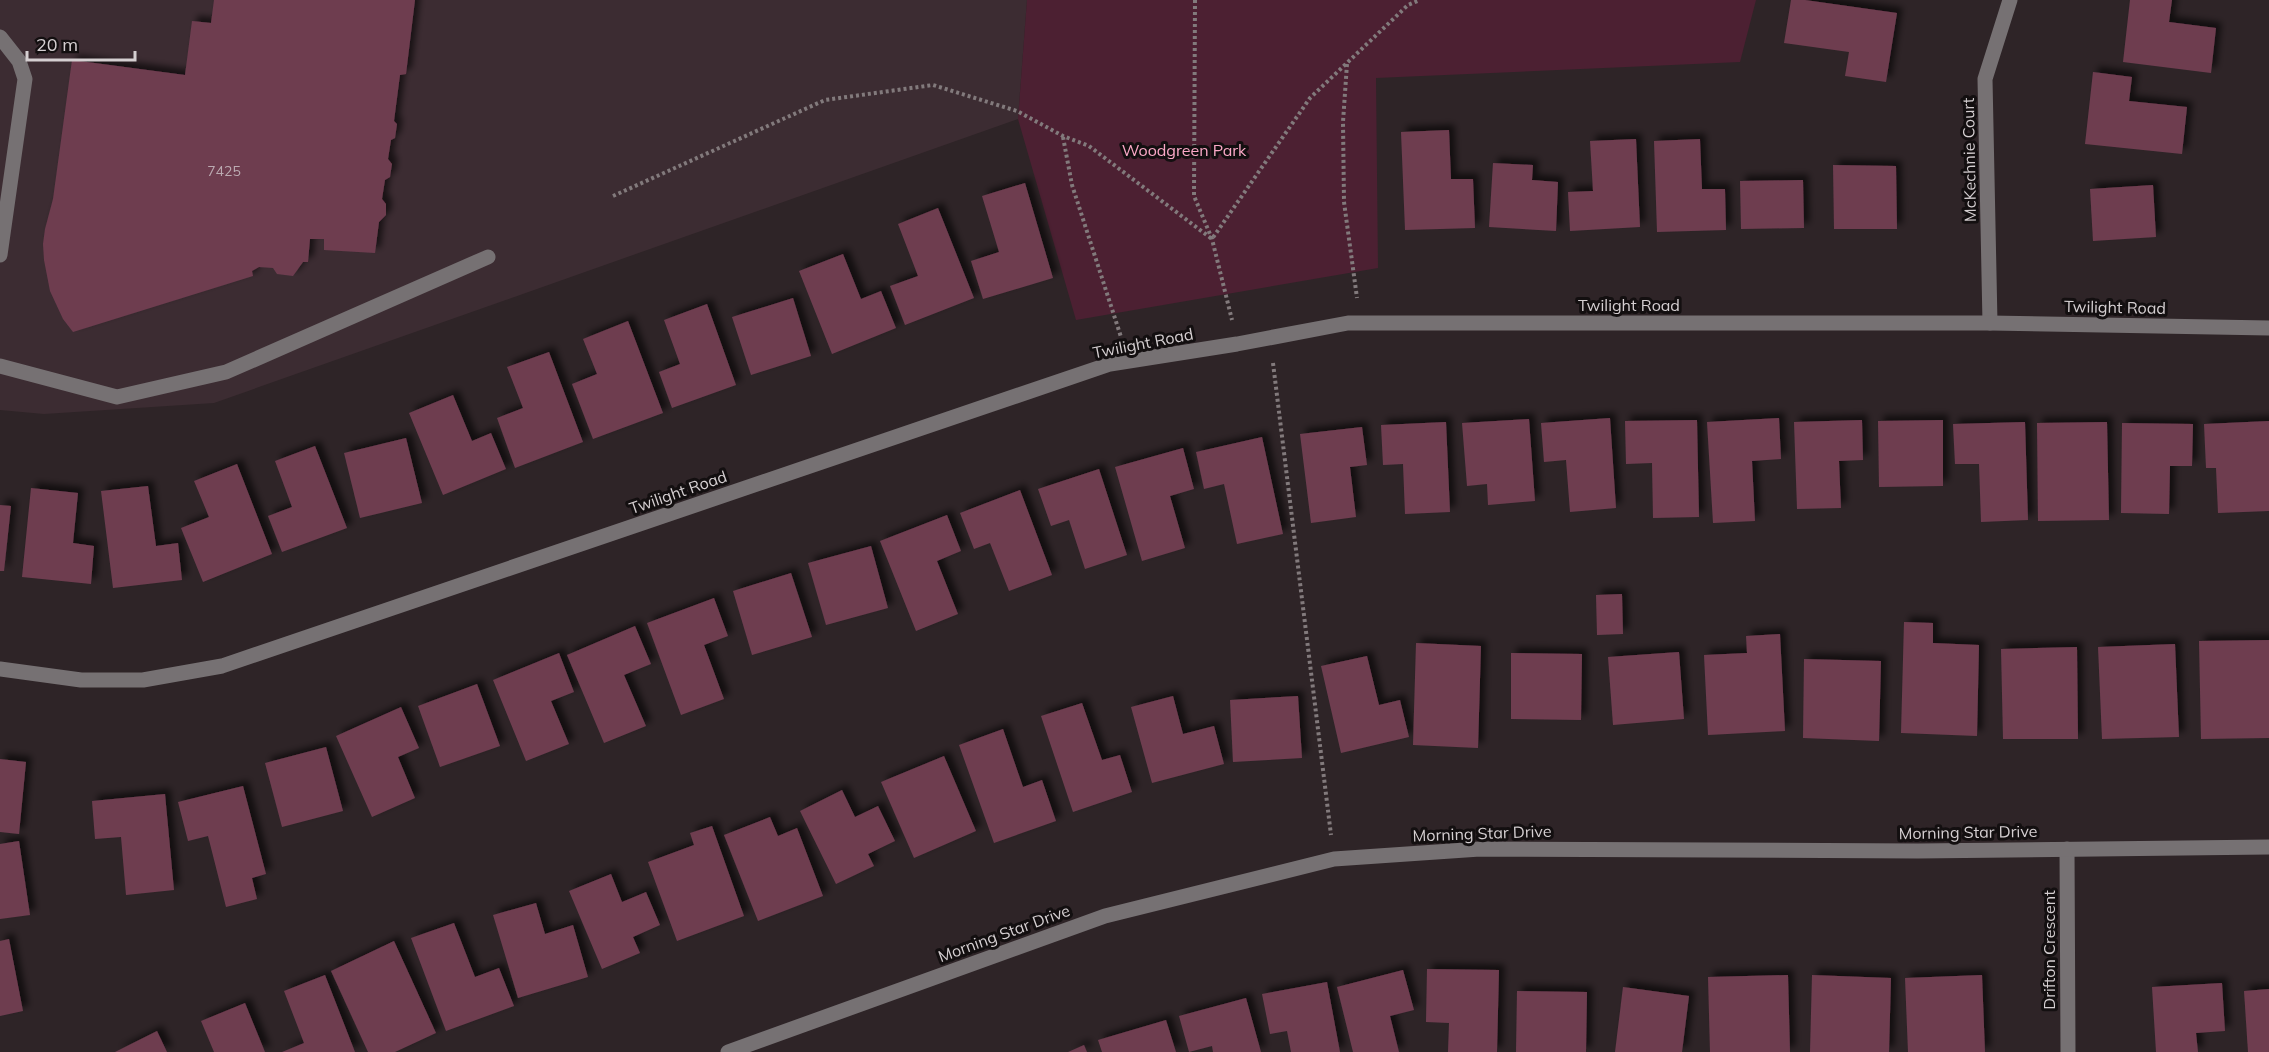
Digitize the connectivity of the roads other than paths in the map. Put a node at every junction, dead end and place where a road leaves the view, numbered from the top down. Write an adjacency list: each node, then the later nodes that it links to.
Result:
1 (2010, 0): 5 (street, McKechnie Court)
2 (0, 38): 3 (street)
3 (0, 255)
4 (488, 256): 7 (street)
5 (1990, 324): 6 (street, Twilight Road); 8 (street, Twilight Road)
6 (2269, 328)
7 (0, 366)
8 (0, 669)
9 (2269, 847): 10 (street, Morning Star Drive)
10 (2067, 849): 11 (street, Morning Star Drive); 12 (street, Drifton Crescent)
11 (728, 1052)
12 (2068, 1052)

